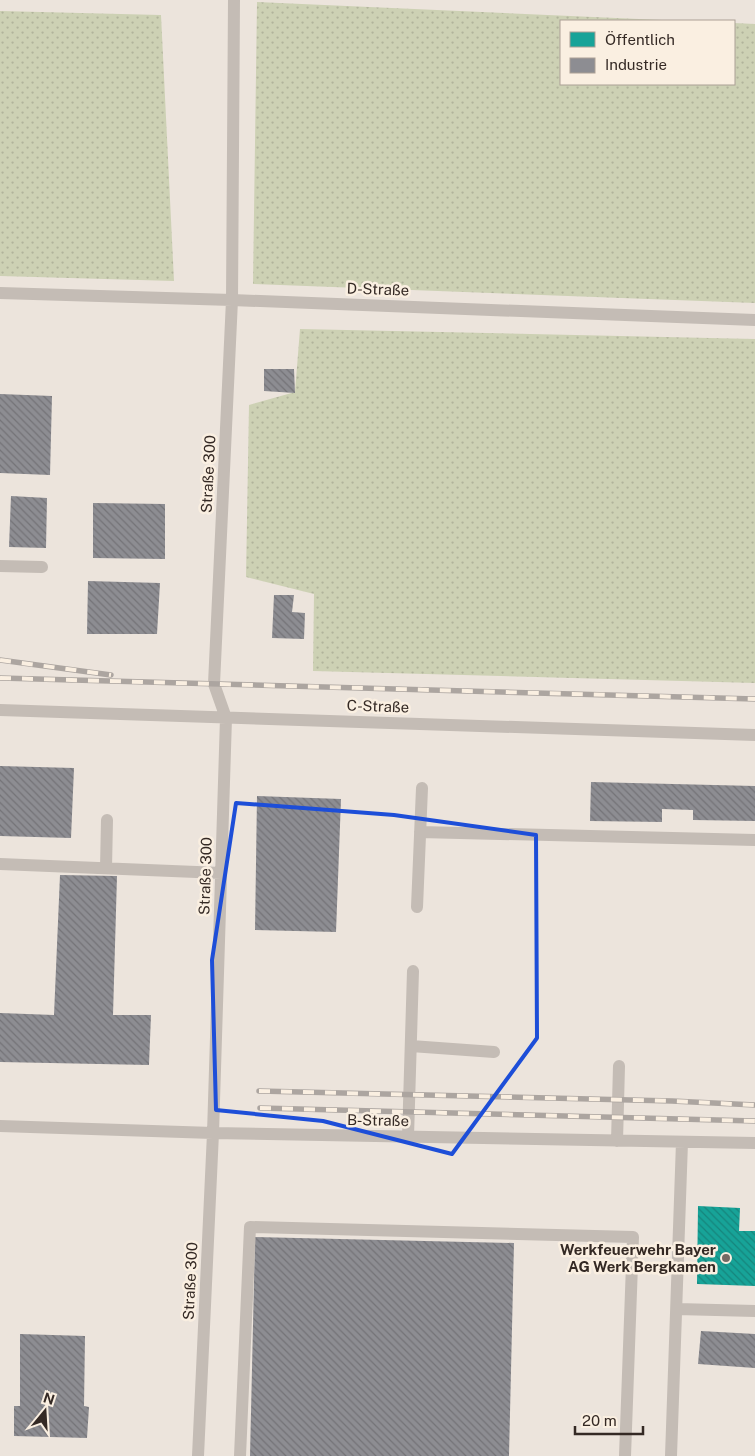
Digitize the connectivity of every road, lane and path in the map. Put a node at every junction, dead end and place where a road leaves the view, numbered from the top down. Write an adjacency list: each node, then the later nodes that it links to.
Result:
1 (234, 0): 3 (lane, Straße 300)
2 (0, 293): 3 (lane, D-Straße)
3 (232, 300): 4 (lane, D-Straße); 8 (lane, Straße 300)
4 (755, 320)
5 (0, 566): 6 (lane)
6 (42, 567)
7 (0, 710): 8 (lane, C-Straße)
8 (226, 718): 9 (lane, C-Straße); 16 (lane, Straße 300)
9 (755, 735)
10 (422, 788): 12 (lane)
11 (107, 820): 15 (lane)
12 (420, 832): 13 (lane); 17 (lane)
13 (755, 840)
14 (0, 864): 15 (lane)
15 (106, 868): 16 (lane)
16 (221, 873): 23 (lane, Straße 300)
17 (417, 907)
18 (413, 971): 19 (lane)
19 (411, 1046): 20 (lane); 24 (lane)
20 (494, 1052)
21 (619, 1066): 25 (lane)
22 (0, 1126): 23 (lane, B-Straße)
23 (213, 1133): 24 (lane, B-Straße); 30 (lane, Straße 300)
24 (408, 1137): 25 (lane, B-Straße)
25 (617, 1141): 26 (lane, B-Straße)
26 (682, 1142): 27 (lane, B-Straße); 28 (lane)
27 (755, 1143)
28 (677, 1309): 29 (lane); 33 (lane)
29 (755, 1310)
30 (198, 1456)
31 (240, 1456): 32 (lane)
32 (626, 1456)
33 (671, 1456)

